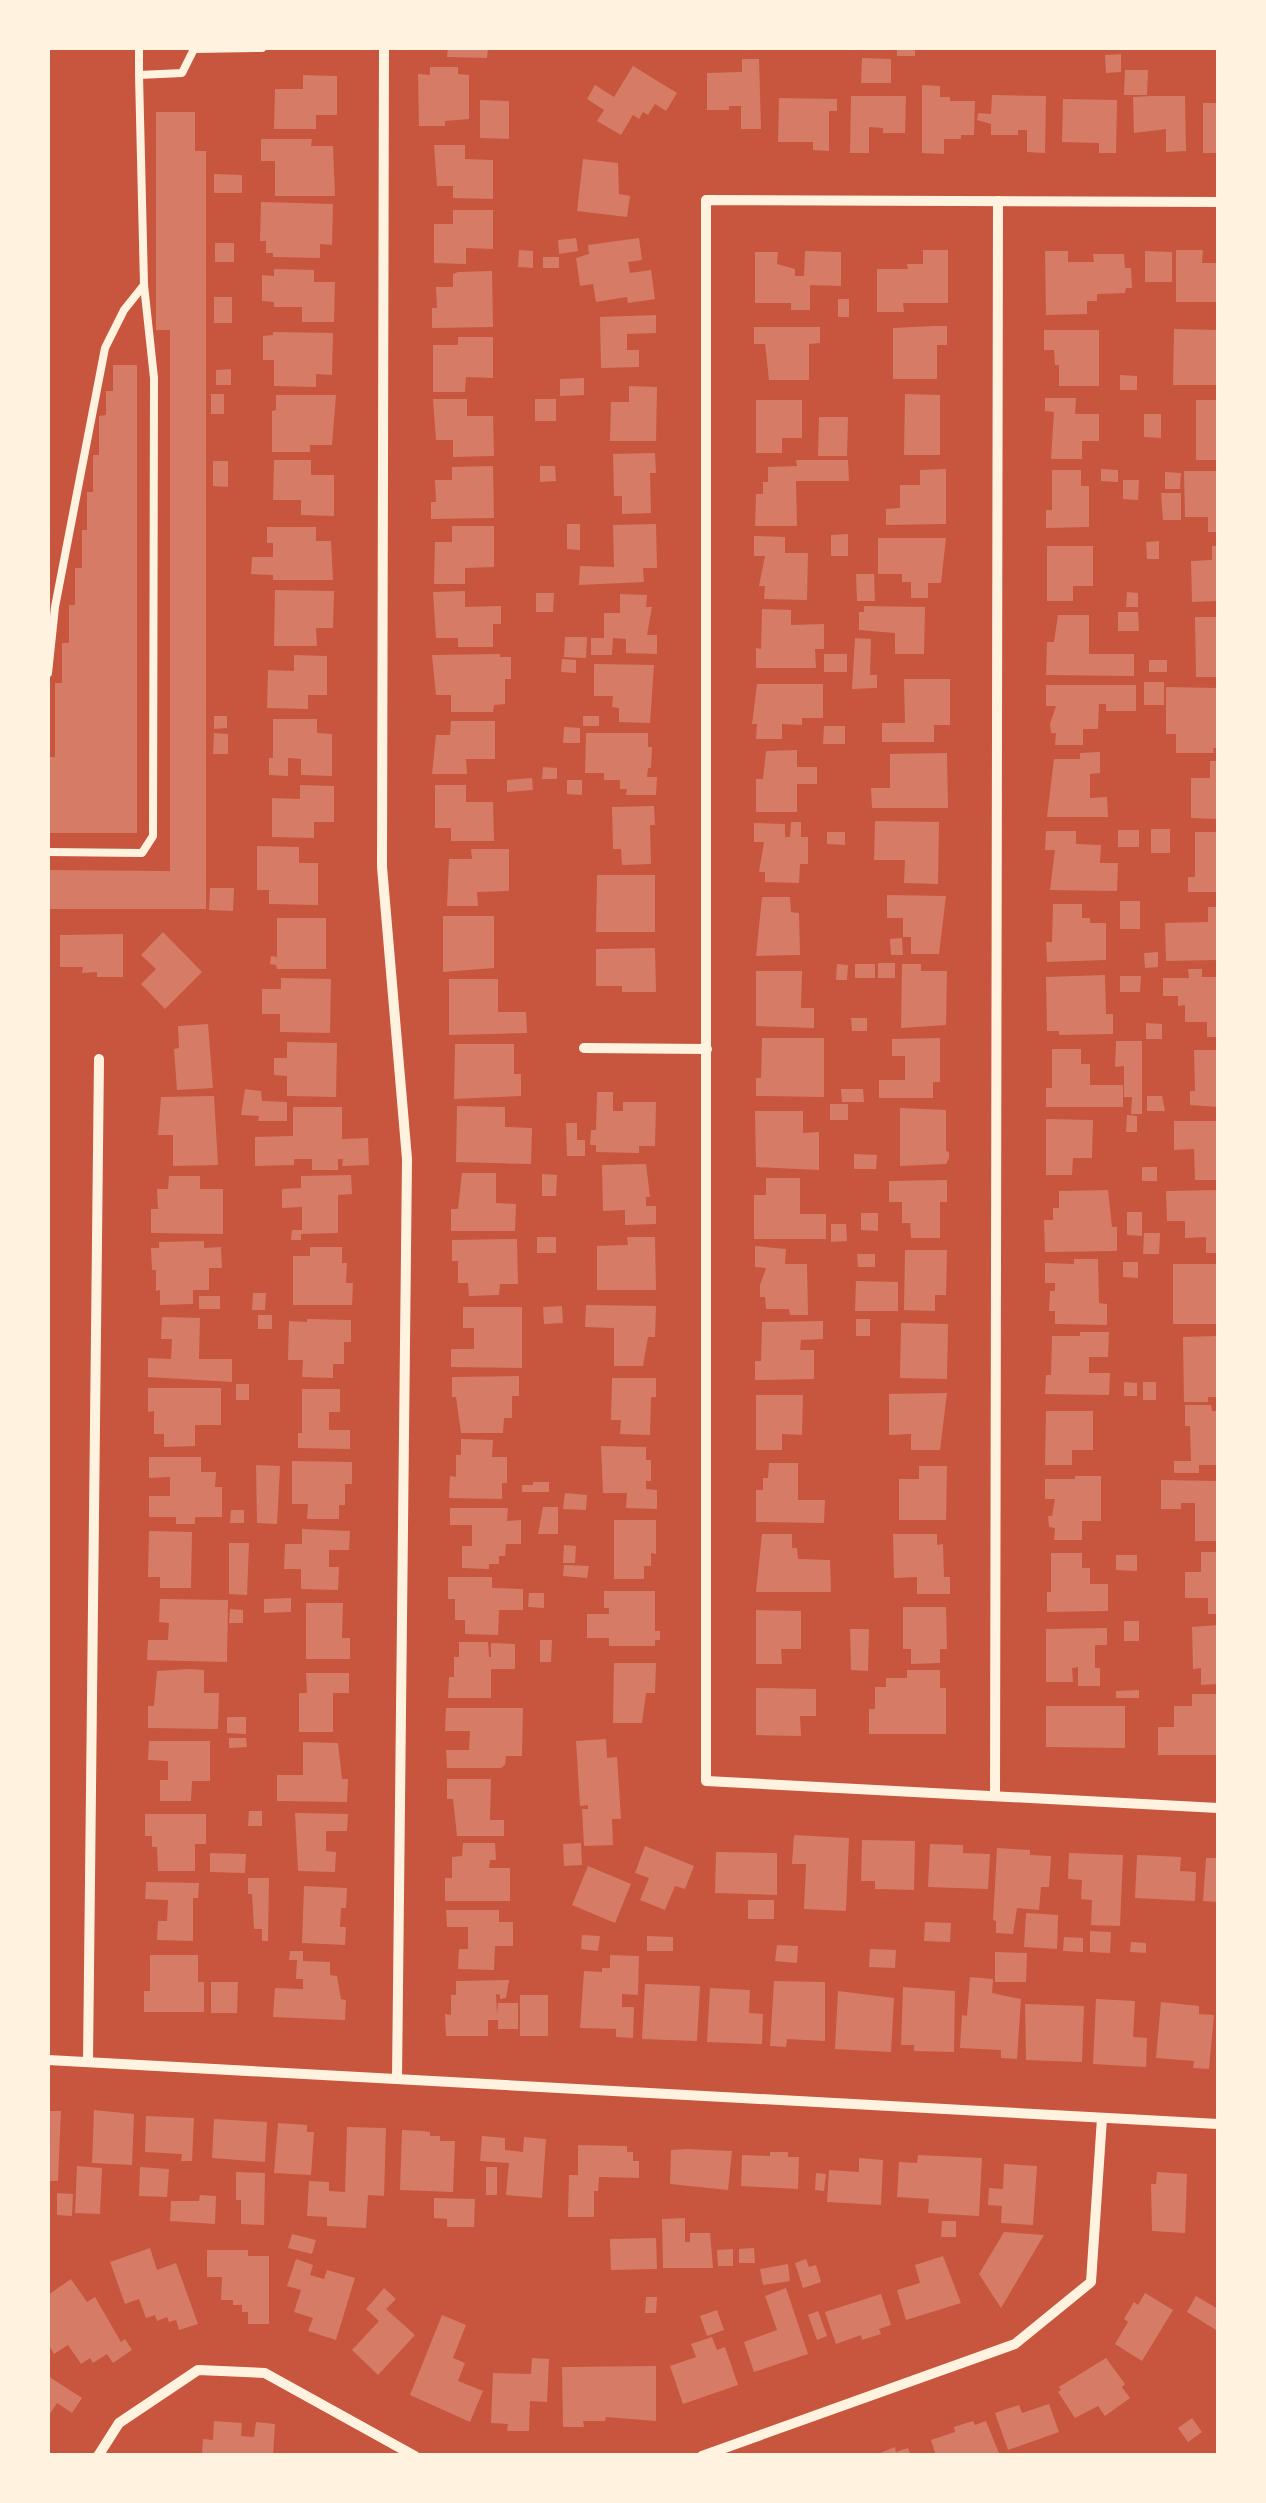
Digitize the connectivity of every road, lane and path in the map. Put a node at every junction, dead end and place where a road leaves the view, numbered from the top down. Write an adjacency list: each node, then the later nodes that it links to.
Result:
1 (138, 48): 4 (lane)
2 (262, 48): 4 (lane)
3 (384, 48): 17 (street)
4 (139, 75): 7 (lane)
5 (998, 201): 6 (street); 11 (street); 13 (street)
6 (1218, 202)
7 (144, 285): 8 (lane); 9 (lane)
8 (48, 673)
9 (48, 852)
10 (584, 1048): 11 (street)
11 (707, 1049): 13 (street)
12 (100, 1059): 16 (street)
13 (995, 1795): 14 (street)
14 (1218, 1808)
15 (48, 2060): 16 (street)
16 (88, 2062): 17 (street)
17 (397, 2079): 18 (street)
18 (1102, 2118): 19 (street); 22 (street)
19 (1218, 2124)
20 (98, 2456): 21 (street)
21 (415, 2456)
22 (702, 2456)

